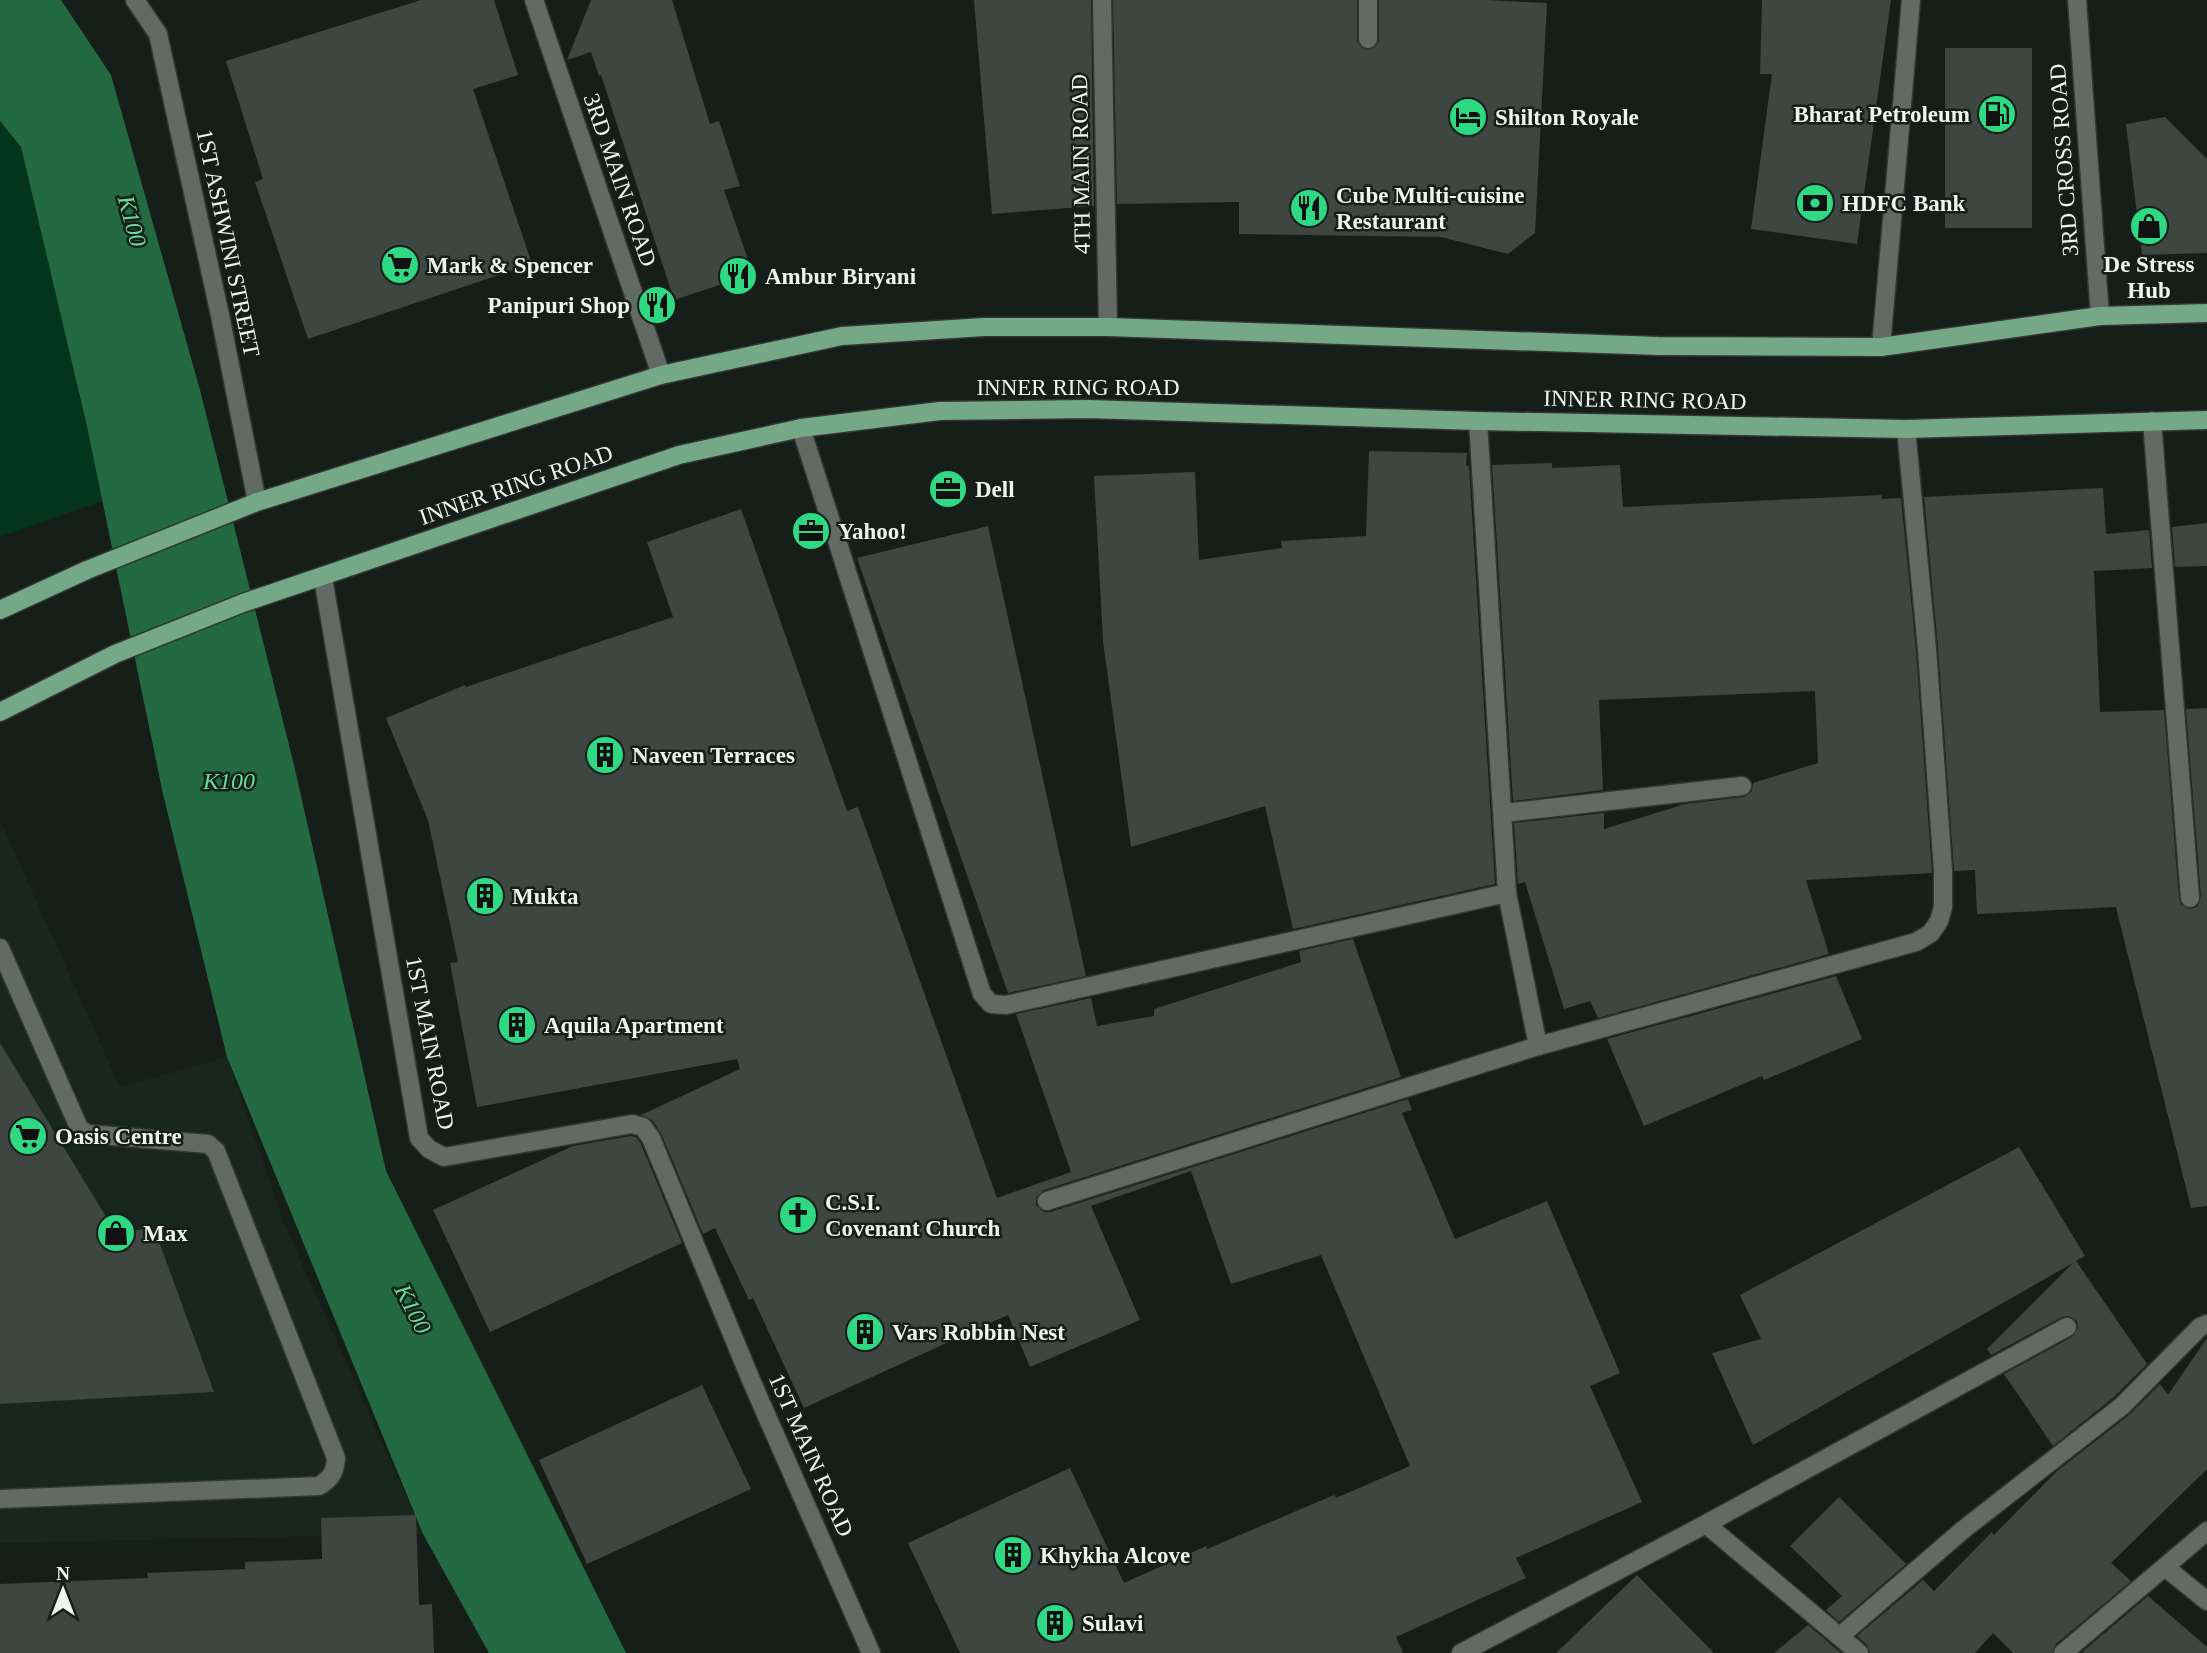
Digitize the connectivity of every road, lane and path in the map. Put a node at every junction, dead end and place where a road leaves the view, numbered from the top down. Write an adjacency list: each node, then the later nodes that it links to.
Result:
1 (135, 0): 18 (street, 1ST ASHWINI STREET)
2 (534, 0): 12 (street, 3RD MAIN ROAD)
3 (1102, 0): 10 (street, 4TH MAIN ROAD)
4 (1368, 0): 7 (street)
5 (1911, 0): 11 (street)
6 (2077, 0): 9 (street, 3RD CROSS ROAD)
7 (1368, 39)
8 (2207, 313): 9 (main road)
9 (2101, 316): 11 (main road)
10 (1108, 327): 11 (main road); 12 (main road)
11 (1881, 347)
12 (660, 375): 18 (main road)
13 (2207, 420): 15 (main road, INNER RING ROAD)
14 (1478, 421): 16 (main road, INNER RING ROAD); 17 (main road, INNER RING ROAD); 23 (street)
15 (2152, 421): 17 (main road, INNER RING ROAD); 25 (street)
16 (801, 428): 19 (main road, INNER RING ROAD); 24 (street)
17 (1906, 429): 27 (street)
18 (257, 502): 20 (main road)
19 (323, 578): 21 (main road, INNER RING ROAD); 37 (street, 1ST MAIN ROAD)
20 (0, 610)
21 (0, 712)
22 (1742, 786): 23 (street)
23 (1504, 813): 24 (street)
24 (1507, 893): 27 (street)
25 (2190, 898)
26 (0, 948): 31 (street)
27 (1538, 1046): 28 (street)
28 (1047, 1201)
29 (2207, 1324): 36 (street)
30 (2067, 1327): 32 (street)
31 (0, 1499)
32 (1706, 1524): 36 (street); 38 (street)
33 (2207, 1531): 34 (street)
34 (2165, 1567): 35 (street); 40 (street)
35 (2207, 1601)
36 (1840, 1636): 39 (street)
37 (871, 1653)
38 (1461, 1653)
39 (1859, 1653)
40 (2063, 1653)

